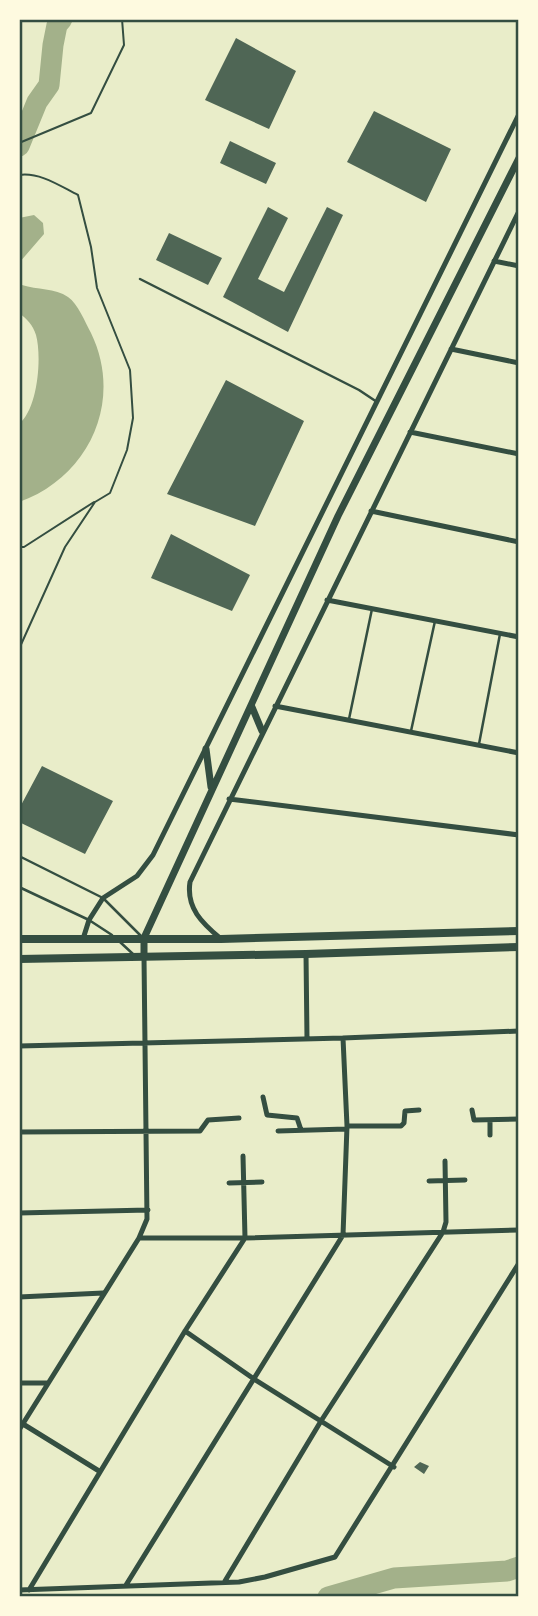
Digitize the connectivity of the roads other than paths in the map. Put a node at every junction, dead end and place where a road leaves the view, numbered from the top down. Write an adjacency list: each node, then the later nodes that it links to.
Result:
1 (519, 114): 9 (street)
2 (519, 158): 20 (street)
3 (519, 211): 4 (street)
4 (494, 261): 5 (street); 7 (street)
5 (519, 266)
6 (140, 279): 9 (lane)
7 (451, 349): 8 (street); 10 (street)
8 (519, 363)
9 (377, 402): 25 (street)
10 (410, 432): 11 (street); 12 (street)
11 (519, 454)
12 (371, 511): 13 (street); 14 (street)
13 (519, 542)
14 (327, 600): 15 (street); 19 (street)
15 (372, 609): 16 (street); 21 (lane)
16 (435, 621): 17 (street); 23 (lane)
17 (500, 634): 18 (street); 24 (lane)
18 (519, 637)
19 (275, 706): 21 (street); 22 (street)
20 (252, 707): 22 (street); 27 (street)
21 (349, 720): 23 (street)
22 (262, 732): 28 (street)
23 (411, 732): 24 (street)
24 (478, 746): 26 (street)
25 (206, 749): 27 (street); 32 (street)
26 (519, 753)
27 (212, 788): 38 (street)
28 (229, 799): 29 (street); 39 (street)
29 (519, 835)
30 (19, 856): 32 (lane)
31 (19, 887): 33 (lane)
32 (103, 898): 33 (street); 38 (lane)
33 (89, 920): 35 (lane); 37 (street)
34 (519, 931): 39 (main road)
35 (117, 938): 37 (main road); 38 (main road); 42 (lane)
36 (19, 939): 37 (main road)
37 (83, 939)
38 (144, 939): 39 (main road); 42 (street)
39 (221, 939)
40 (519, 947): 41 (main road)
41 (306, 954): 42 (main road); 46 (street)
42 (140, 957): 43 (main road); 47 (street)
43 (19, 959)
44 (519, 1031): 45 (street)
45 (343, 1038): 46 (street); 55 (street)
46 (307, 1039): 47 (street)
47 (146, 1043): 48 (street); 56 (street)
48 (19, 1046)
49 (263, 1097): 57 (street)
50 (419, 1110): 55 (street)
51 (472, 1110): 54 (street)
52 (239, 1118): 56 (street)
53 (519, 1119): 54 (street)
54 (490, 1120): 60 (street)
55 (346, 1128): 57 (street); 73 (street)
56 (147, 1130): 59 (street); 69 (street)
57 (301, 1130): 58 (street)
58 (278, 1131)
59 (19, 1132)
60 (490, 1135)
61 (243, 1156): 68 (street)
62 (445, 1161): 65 (street)
63 (465, 1180): 65 (street)
64 (429, 1181): 65 (street)
65 (445, 1181): 72 (street)
66 (262, 1182): 68 (street)
67 (229, 1183): 68 (street)
68 (243, 1183): 75 (street)
69 (148, 1210): 70 (street); 74 (street)
70 (19, 1213)
71 (519, 1230): 72 (street)
72 (443, 1232): 73 (street); 83 (street)
73 (343, 1235): 75 (street); 80 (street)
74 (139, 1238): 75 (street); 77 (street)
75 (245, 1238): 79 (street)
76 (519, 1263): 85 (street)
77 (103, 1293): 78 (street); 82 (street)
78 (19, 1297)
79 (185, 1331): 80 (street); 86 (street)
80 (254, 1378): 83 (street); 88 (street)
81 (19, 1383): 82 (street)
82 (48, 1383): 84 (street)
83 (321, 1422): 85 (street); 87 (street)
84 (21, 1427): 86 (street)
85 (394, 1467): 87 (street)
86 (99, 1471): 90 (street)
87 (225, 1581): 88 (street)
88 (126, 1585): 90 (street)
89 (19, 1590): 90 (street)
90 (29, 1590)

